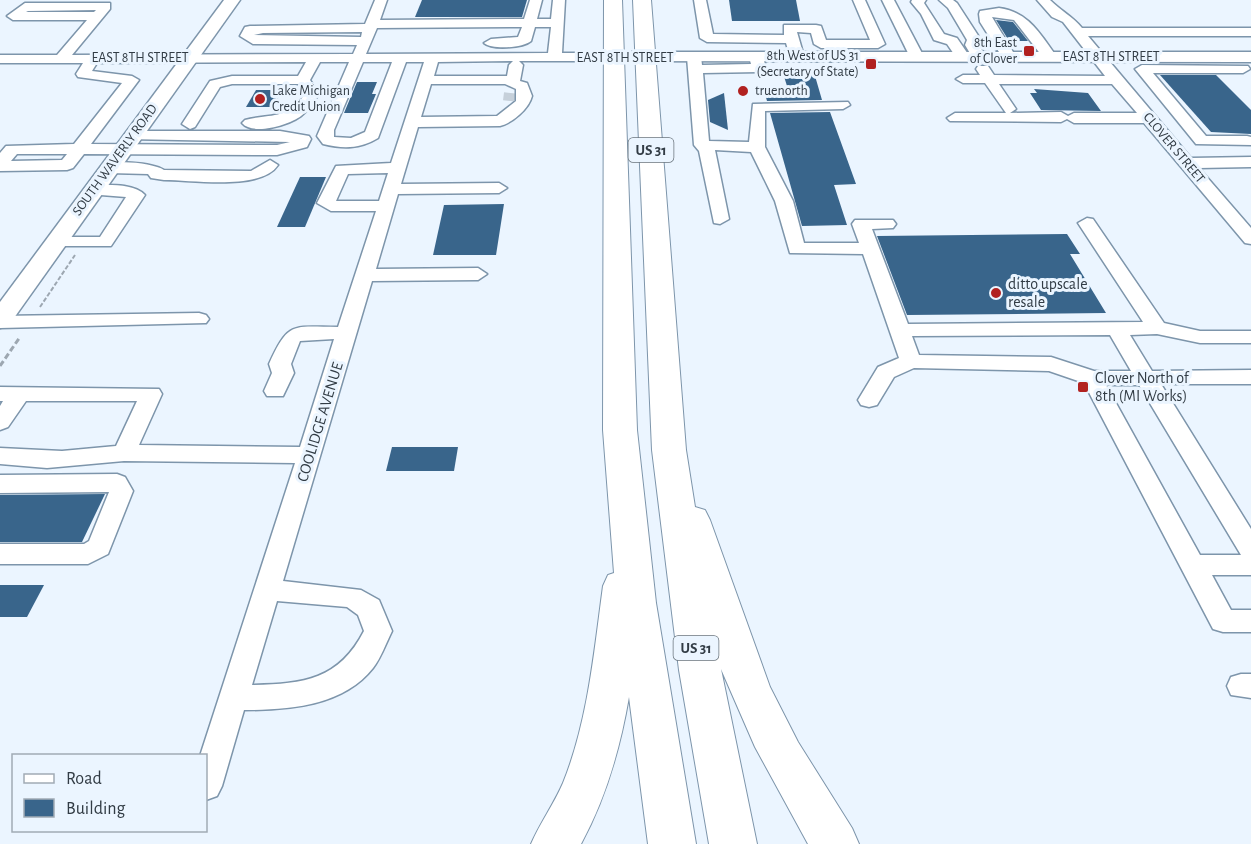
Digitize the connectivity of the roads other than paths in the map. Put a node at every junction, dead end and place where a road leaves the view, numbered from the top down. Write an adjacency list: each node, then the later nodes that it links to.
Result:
1 (232, 0): 33 (main road, SOUTH WAVERLY ROAD)
2 (381, 0): 16 (street)
3 (536, 0): 14 (street)
4 (559, 0): 15 (street)
5 (613, 0): 26 (highway, US 31)
6 (642, 0): 27 (highway, US 31)
7 (700, 0): 19 (street)
8 (859, 0): 20 (street)
9 (888, 0): 29 (street)
10 (920, 0): 25 (street)
11 (945, 0): 25 (street)
12 (1042, 0): 17 (street, CLOVER STREET)
13 (1, 22): 41 (street)
14 (531, 23): 15 (street); 16 (street); 22 (street)
15 (557, 23): 39 (street)
16 (371, 26): 21 (street); 21 (street)
17 (1079, 32): 18 (street); 31 (street, CLOVER STREET)
18 (1251, 32)
19 (706, 38): 20 (street); 42 (street)
20 (792, 39): 28 (street)
21 (368, 42): 35 (street)
22 (480, 43)
23 (1039, 43): 24 (street); 24 (street); 30 (street)
24 (1005, 50): 25 (main road, EAST 8TH STREET); 30 (main road, EAST 8TH STREET)
25 (965, 51): 29 (main road, EAST 8TH STREET); 47 (street); 48 (street)
26 (615, 57): 27 (main road, EAST 8TH STREET); 39 (street, EAST 8TH STREET); 65 (highway, US 31)
27 (646, 57): 42 (main road, EAST 8TH STREET); 82 (highway, US 31)
28 (798, 57): 29 (main road, EAST 8TH STREET); 42 (main road, EAST 8TH STREET)
29 (917, 57)
30 (1050, 57): 31 (main road, EAST 8TH STREET)
31 (1097, 57): 43 (main road, EAST 8TH STREET); 49 (street, CLOVER STREET)
32 (93, 58): 33 (street, EAST 8TH STREET); 41 (street, EAST 8TH STREET); 68 (street)
33 (188, 58): 34 (street, EAST 8TH STREET); 63 (main road, SOUTH WAVERLY ROAD)
34 (315, 58): 35 (street, EAST 8TH STREET); 45 (street)
35 (359, 58): 36 (street, EAST 8TH STREET); 61 (street)
36 (400, 58): 37 (street, EAST 8TH STREET); 71 (street)
37 (432, 58): 38 (street, EAST 8TH STREET); 46 (street, COOLIDGE AVENUE)
38 (518, 58): 39 (street, EAST 8TH STREET); 51 (street)
39 (555, 58)
40 (0, 59): 41 (street, EAST 8TH STREET)
41 (61, 59)
42 (699, 61): 66 (street)
43 (1171, 63): 44 (main road, EAST 8TH STREET); 50 (street)
44 (1244, 64)
45 (303, 80): 59 (street); 59 (street)
46 (427, 80): 51 (street); 58 (street, COOLIDGE AVENUE)
47 (963, 80): 48 (street); 57 (street)
48 (989, 80): 49 (street); 53 (street)
49 (1117, 81): 50 (street); 55 (street, CLOVER STREET)
50 (1152, 82): 54 (street)
51 (511, 94): 58 (street)
52 (843, 105): 67 (street)
53 (1008, 109)
54 (1177, 111): 55 (street); 60 (street)
55 (1146, 115): 57 (street); 62 (street, CLOVER STREET)
56 (955, 117): 57 (street)
57 (985, 117)
58 (414, 122): 71 (street, COOLIDGE AVENUE)
59 (190, 124): 63 (street)
60 (1198, 135): 62 (street); 64 (street)
61 (325, 136): 63 (street); 71 (street)
62 (1164, 136): 70 (street, CLOVER STREET)
63 (132, 137): 68 (street); 74 (main road, SOUTH WAVERLY ROAD)
64 (1246, 141)
65 (614, 142): 82 (highway); 107 (highway, US 31)
66 (702, 145): 67 (street); 77 (street)
67 (757, 147): 83 (street)
68 (78, 149): 72 (street)
69 (1251, 162): 70 (street)
70 (1186, 163): 80 (street, CLOVER STREET)
71 (388, 164): 75 (street); 85 (street, COOLIDGE AVENUE)
72 (0, 165)
73 (270, 165): 74 (street)
74 (109, 168): 76 (main road, SOUTH WAVERLY ROAD)
75 (499, 188)
76 (94, 190): 81 (main road, SOUTH WAVERLY ROAD); 81 (street)
77 (720, 219)
78 (1087, 223): 88 (street)
79 (887, 224): 83 (street)
80 (1251, 239)
81 (56, 242): 87 (main road, SOUTH WAVERLY ROAD)
82 (656, 243): 101 (highway, US 31)
83 (870, 248): 90 (street)
84 (478, 274): 85 (street)
85 (366, 275): 91 (street, COOLIDGE AVENUE)
86 (200, 319): 87 (street)
87 (0, 321)
88 (1157, 328): 89 (street); 92 (street)
89 (1116, 329): 90 (street); 96 (street)
90 (900, 330): 93 (street)
91 (348, 333): 97 (street); 103 (street, COOLIDGE AVENUE)
92 (1251, 337)
93 (911, 361): 95 (street); 99 (street)
94 (1251, 377): 96 (street)
95 (1092, 378): 96 (street); 110 (street)
96 (1145, 378): 106 (street)
97 (275, 391)
98 (9, 394): 100 (street); 102 (street)
99 (869, 400)
100 (0, 422)
101 (669, 450): 118 (highway, US 31); 119 (highway)
102 (124, 453): 103 (street); 104 (street)
103 (310, 455): 112 (street, COOLIDGE AVENUE)
104 (0, 456)
105 (0, 484): 109 (street)
106 (1244, 525): 108 (street)
107 (628, 533): 116 (highway); 117 (highway, US 31)
108 (1251, 550)
109 (0, 554)
110 (1191, 565): 111 (street); 113 (street)
111 (1251, 565)
112 (268, 590): 114 (street, COOLIDGE AVENUE); 114 (street)
113 (1251, 621)
114 (234, 697): 115 (street, COOLIDGE AVENUE)
115 (207, 783)
116 (555, 844)
117 (672, 844)
118 (733, 844)
119 (836, 844)

